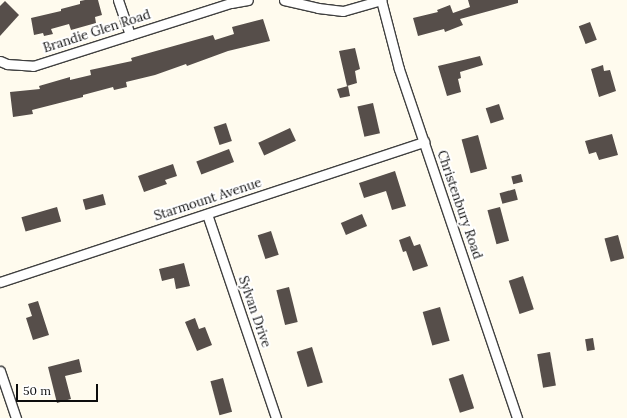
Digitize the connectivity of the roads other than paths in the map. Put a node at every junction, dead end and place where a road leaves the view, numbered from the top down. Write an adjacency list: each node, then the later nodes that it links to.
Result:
1 (118, 0): 5 (street)
2 (248, 0): 5 (street, Brandie Glen Road)
3 (284, 0): 4 (street)
4 (381, 0): 7 (street, Christenbury Road)
5 (130, 35): 6 (street, Brandie Glen Road)
6 (0, 61)
7 (424, 142): 8 (street, Starmount Avenue); 13 (street, Christenbury Road)
8 (207, 214): 9 (street, Starmount Avenue); 12 (street, Sylvan Drive)
9 (0, 282)
10 (0, 371): 11 (street)
11 (16, 418)
12 (276, 418)
13 (517, 418)

